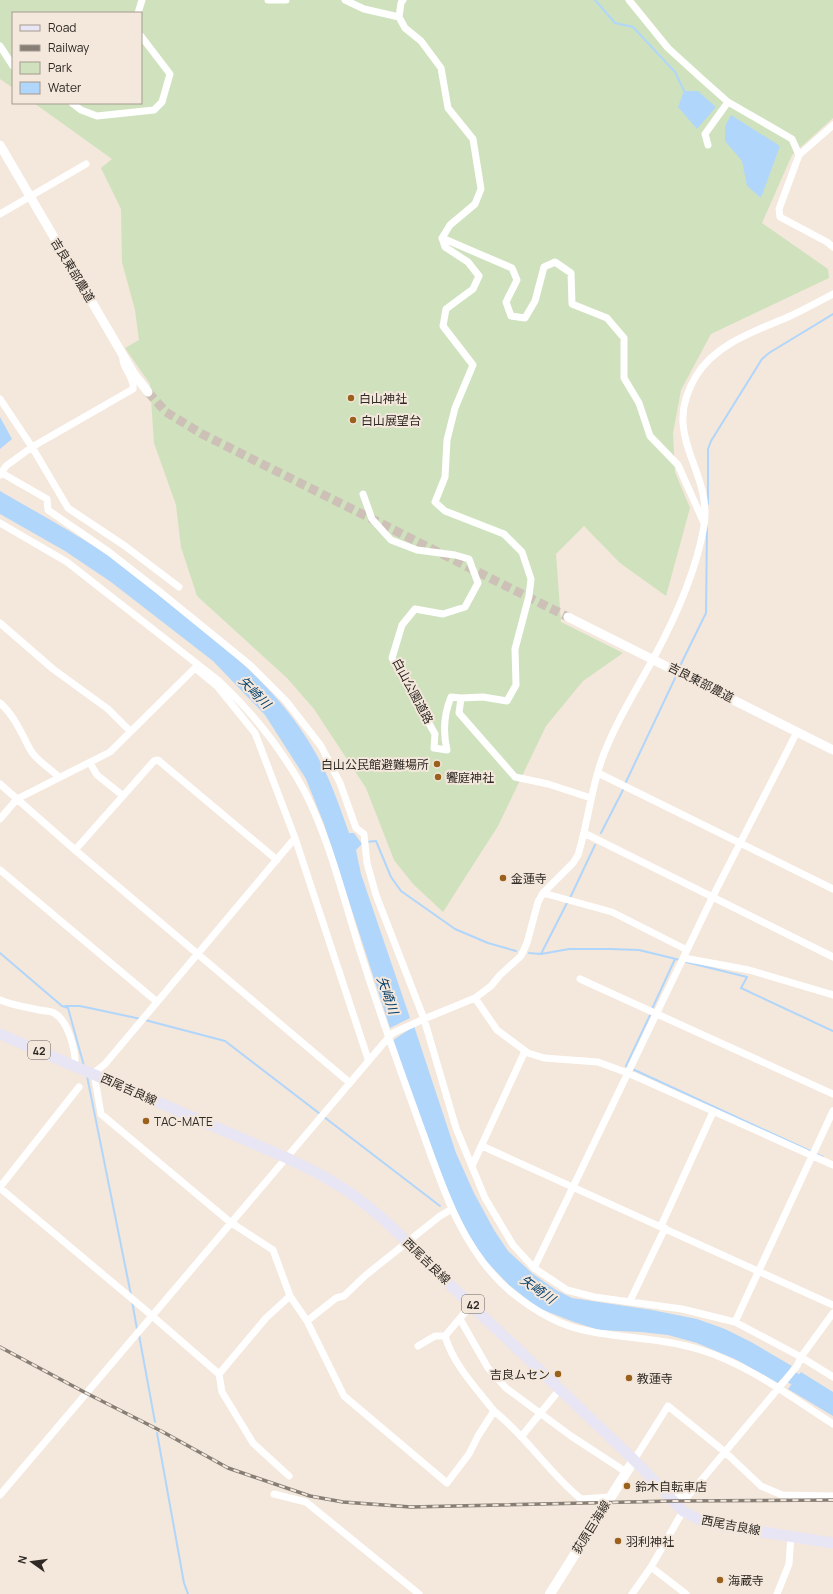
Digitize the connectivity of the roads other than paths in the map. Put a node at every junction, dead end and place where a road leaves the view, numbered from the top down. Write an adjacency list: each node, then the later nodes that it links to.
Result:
1 (142, 0): 7 (street)
2 (268, 0): 3 (street)
3 (286, 0)
4 (345, 0): 8 (street)
5 (403, 0): 8 (street)
6 (628, 0): 12 (street)
7 (138, 12)
8 (400, 17): 21 (street)
9 (142, 37): 13 (street)
10 (0, 46): 11 (street)
11 (12, 64)
12 (728, 102): 16 (street); 17 (street)
13 (73, 104)
14 (833, 125): 17 (street)
15 (0, 145): 19 (street, 吉良東部農道)
16 (708, 145)
17 (798, 155): 22 (street)
18 (86, 164): 19 (street)
19 (30, 197): 20 (street); 24 (street, 吉良東部農道)
20 (0, 214)
21 (442, 238): 31 (street); 37 (street)
22 (833, 247)
23 (833, 294): 31 (street)
24 (123, 355): 25 (street, 吉良東部農道); 27 (street)
25 (148, 392)
26 (0, 399): 27 (street)
27 (32, 447): 28 (street); 32 (street)
28 (1, 473): 69 (street)
29 (363, 494): 37 (street, 白山公園道路)
30 (0, 523): 36 (street)
31 (704, 523): 35 (street)
32 (179, 587)
33 (568, 617): 35 (street, 吉良東部農道)
34 (0, 623): 39 (street)
35 (654, 658): 40 (street, 吉良東部農道); 43 (street)
36 (197, 666): 39 (street); 51 (street); 71 (street)
37 (461, 698): 47 (street)
38 (0, 703): 44 (street)
39 (130, 731): 42 (street)
40 (797, 732): 41 (street, 吉良東部農道); 52 (street)
41 (833, 750)
42 (90, 764): 44 (street); 46 (street)
43 (598, 773): 47 (street); 52 (street)
44 (59, 777): 48 (street)
45 (0, 784): 48 (street)
46 (122, 796): 53 (street); 54 (street)
47 (591, 798): 50 (street)
48 (17, 799): 49 (street); 53 (street)
49 (0, 819)
50 (584, 833): 57 (street); 58 (street)
51 (295, 838): 54 (street); 73 (street)
52 (740, 842): 56 (street); 58 (street)
53 (75, 850): 60 (street)
54 (277, 860): 60 (street)
55 (0, 870): 67 (street)
56 (833, 889)
57 (543, 892): 59 (street); 65 (street)
58 (712, 896): 59 (street); 61 (street)
59 (687, 950): 62 (street)
60 (197, 954): 67 (street); 77 (street)
61 (833, 957)
62 (684, 958): 64 (street); 68 (street)
63 (580, 979): 68 (street)
64 (833, 995)
65 (476, 998): 69 (street); 72 (street)
66 (0, 1000): 74 (street)
67 (156, 1001): 75 (street)
68 (655, 1014): 76 (street); 79 (street)
69 (424, 1019): 71 (street); 86 (street)
70 (0, 1034): 74 (main road, 西尾吉良線 / 42)
71 (391, 1035): 73 (street); 89 (street)
72 (525, 1051): 76 (street); 82 (street)
73 (368, 1059): 77 (street)
74 (76, 1066): 75 (main road, 西尾吉良線 / 42)
75 (94, 1073): 84 (main road, 西尾吉良線 / 42); 90 (street)
76 (628, 1073): 81 (street); 87 (street)
77 (350, 1082): 84 (street)
78 (79, 1088): 88 (street)
79 (833, 1094)
80 (833, 1111): 83 (street)
81 (713, 1112): 83 (street); 91 (street)
82 (482, 1146): 86 (street); 87 (street)
83 (812, 1155): 85 (street); 94 (street)
84 (287, 1158): 90 (street); 92 (main road, 西尾吉良線 / 42)
85 (833, 1165)
86 (472, 1166): 93 (street)
87 (572, 1187): 91 (street); 93 (street)
88 (0, 1188): 100 (street)
89 (452, 1209): 92 (street); 109 (street)
90 (230, 1222): 95 (street); 100 (street)
91 (663, 1227): 94 (street); 96 (street)
92 (408, 1242): 97 (main road, 西尾吉良線 / 42); 102 (street)
93 (534, 1268): 96 (street)
94 (758, 1270): 98 (street); 103 (street)
95 (290, 1296): 102 (street); 107 (street)
96 (630, 1301): 103 (street)
97 (472, 1304): 101 (street); 110 (main road, 西尾吉良線 / 42)
98 (833, 1305)
99 (833, 1313): 106 (street)
100 (149, 1319): 107 (street); 120 (street)
101 (460, 1319): 104 (street); 112 (street)
102 (307, 1321): 111 (street)
103 (735, 1322): 106 (street)
104 (445, 1336): 105 (street); 111 (street)
105 (418, 1346)
106 (801, 1357): 108 (street); 109 (street)
107 (219, 1374): 118 (street)
108 (833, 1377)
109 (780, 1387): 113 (street); 115 (street)
110 (560, 1388): 112 (street); 116 (main road, 西尾吉良線 / 42)
111 (494, 1411): 114 (street)
112 (540, 1414): 114 (street); 117 (street)
113 (833, 1424)
114 (521, 1437): 122 (street)
115 (725, 1452): 116 (street); 121 (street); 123 (street)
116 (634, 1460): 117 (main road, 荻原巨海線); 123 (main road, 西尾吉良線 / 42)
117 (626, 1472): 122 (main road, 荻原巨海線)
118 (288, 1476)
119 (274, 1494): 128 (street)
120 (0, 1496)
121 (833, 1496)
122 (610, 1497): 129 (main road, 荻原巨海線)
123 (669, 1498): 124 (main road, 西尾吉良線 / 42)
124 (683, 1511): 125 (main road, 西尾吉良線 / 42); 127 (street)
125 (791, 1535): 126 (main road, 西尾吉良線 / 42); 132 (street)
126 (833, 1543)
127 (651, 1567): 130 (street); 131 (street)
128 (419, 1594)
129 (550, 1594)
130 (632, 1594)
131 (686, 1594)
132 (777, 1594)

